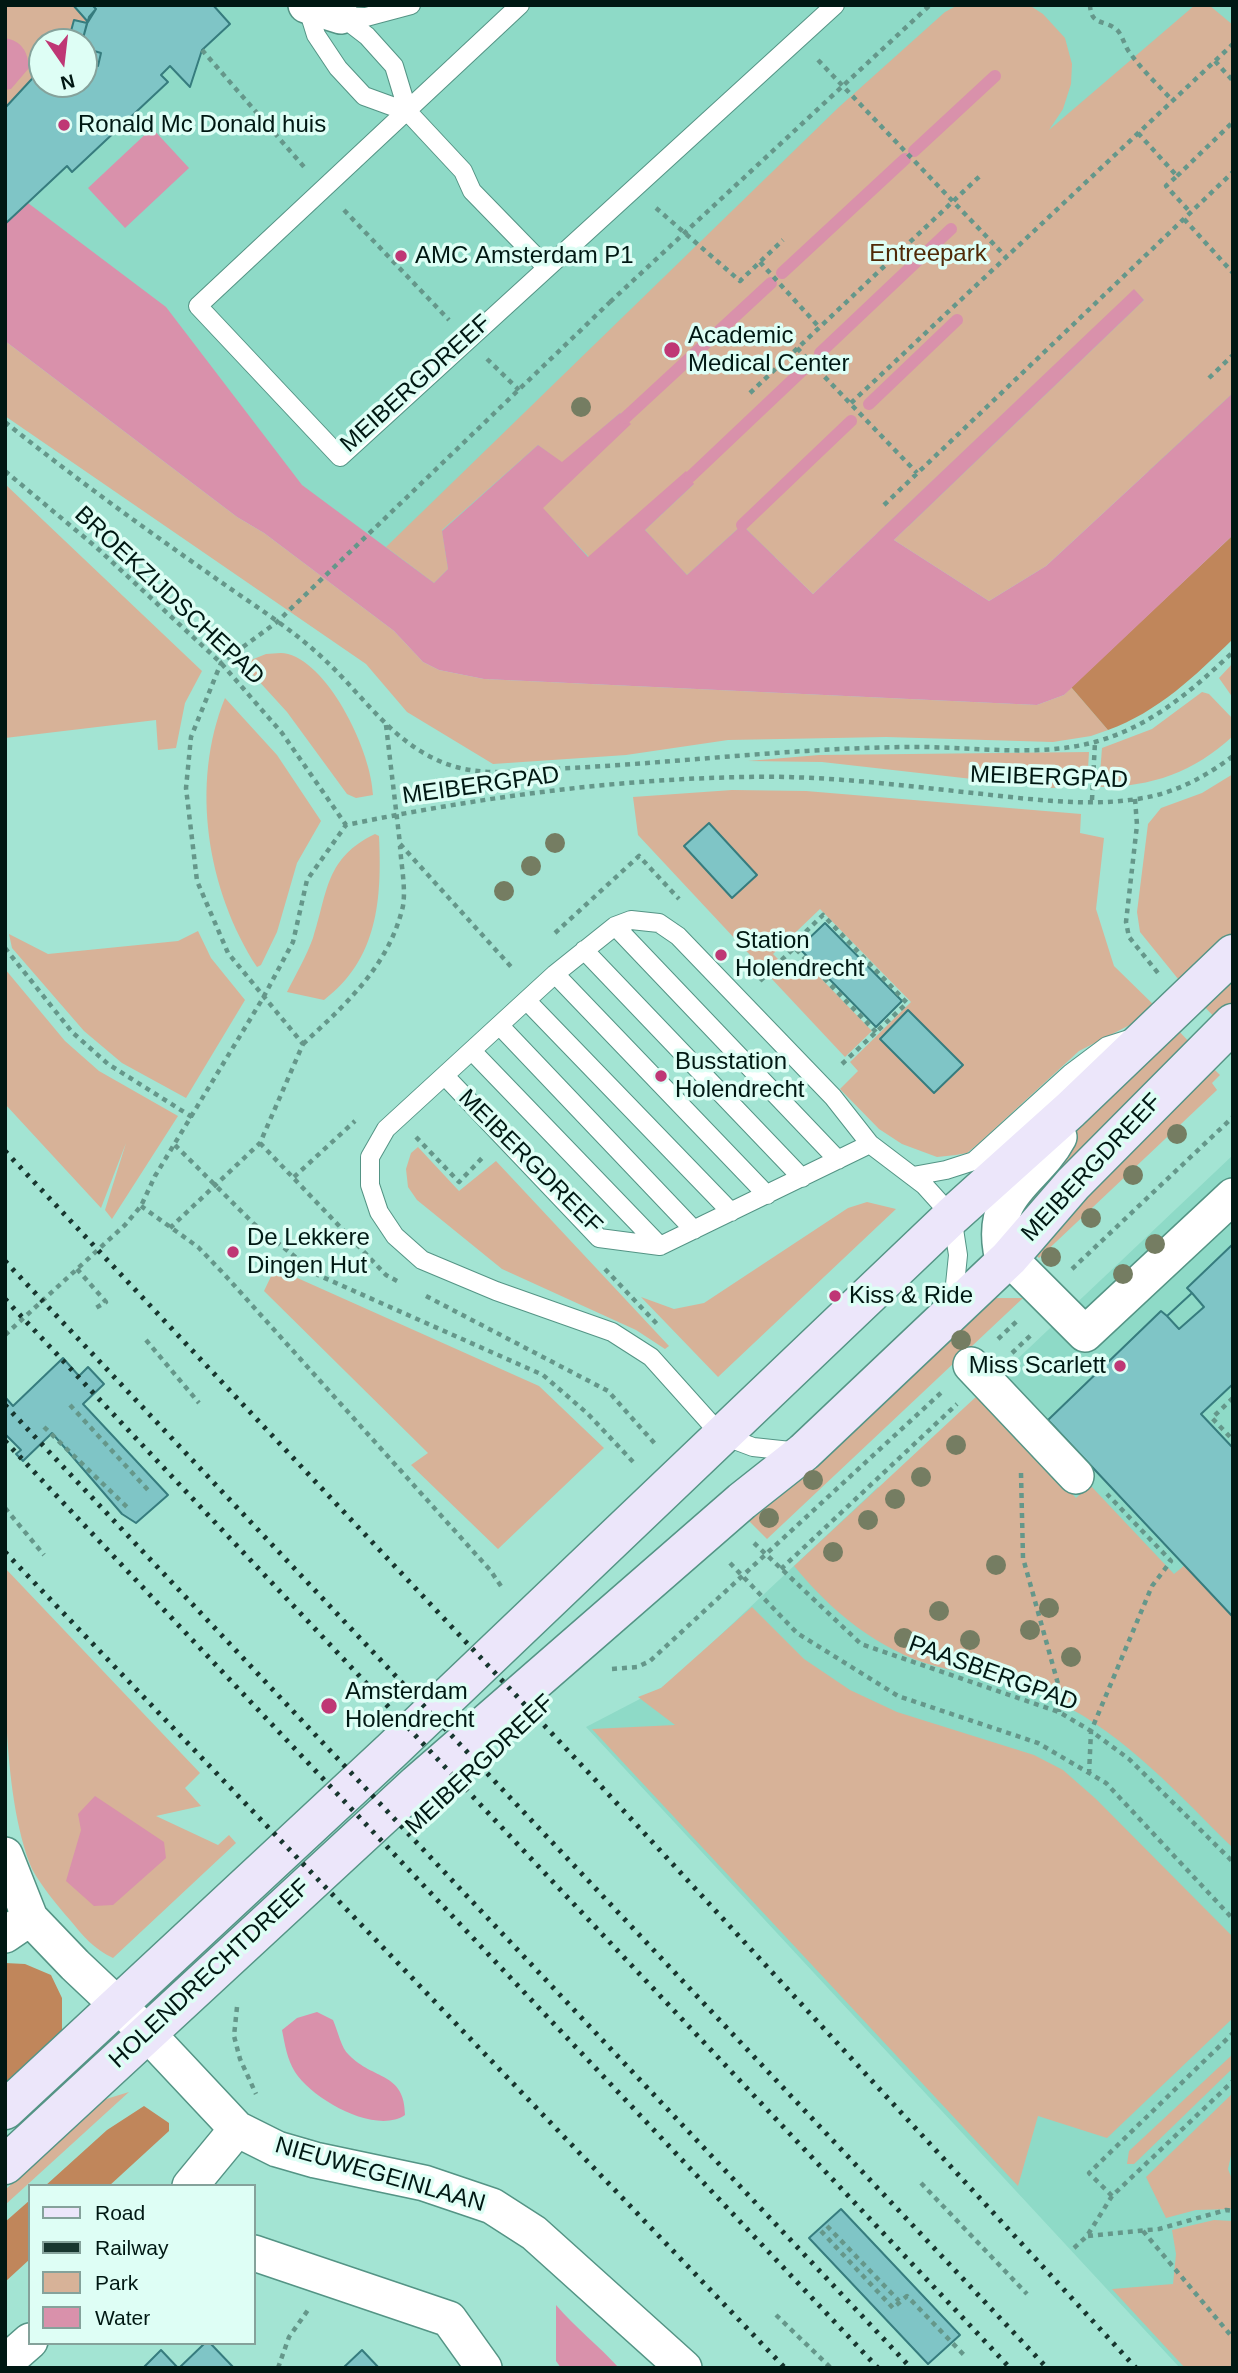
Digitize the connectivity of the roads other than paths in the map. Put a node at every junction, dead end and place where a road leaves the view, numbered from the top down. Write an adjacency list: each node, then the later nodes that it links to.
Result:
1 (411, 5): 5 (lane)
2 (520, 5): 6 (lane, MEIBERGDREEF)
3 (835, 5): 7 (lane, MEIBERGDREEF)
4 (306, 6): 5 (street); 6 (lane)
5 (341, 16): 6 (lane)
6 (408, 112): 7 (lane); 7 (lane, MEIBERGDREEF)
7 (545, 267)
8 (615, 926): 9 (lane, MEIBERGDREEF); 19 (lane); 20 (lane)
9 (584, 950): 11 (lane, MEIBERGDREEF); 22 (lane)
10 (1233, 954): 15 (main road)
11 (555, 974): 12 (lane, MEIBERGDREEF); 23 (lane)
12 (527, 1001): 14 (lane, MEIBERGDREEF); 25 (lane)
13 (1233, 1023): 29 (main road, MEIBERGDREEF)
14 (500, 1026): 16 (lane, MEIBERGDREEF); 27 (lane)
15 (1150, 1032): 18 (main road); 21 (lane)
16 (473, 1052): 17 (lane, MEIBERGDREEF); 28 (lane, MEIBERGDREEF)
17 (445, 1076): 28 (lane, MEIBERGDREEF); 32 (lane, MEIBERGDREEF)
18 (1070, 1110): 26 (main road); 29 (street)
19 (870, 1144): 20 (lane); 21 (lane)
20 (838, 1160): 22 (lane)
21 (913, 1176): 26 (lane)
22 (802, 1178): 23 (lane)
23 (767, 1195): 25 (lane)
24 (1233, 1196): 29 (street)
25 (731, 1212): 27 (lane)
26 (951, 1216): 30 (lane); 32 (main road)
27 (694, 1230): 28 (lane)
28 (660, 1246)
29 (1009, 1258): 30 (main road, MEIBERGDREEF)
30 (952, 1314): 33 (main road, MEIBERGDREEF)
31 (977, 1372): 34 (street)
32 (720, 1435): 33 (lane, MEIBERGDREEF); 38 (main road, HOLENDRECHTDREEF)
33 (804, 1452): 35 (main road, MEIBERGDREEF)
34 (1076, 1476)
35 (417, 1784): 39 (main road, HOLENDRECHTDREEF)
36 (5, 1855): 37 (street)
37 (18, 1926): 38 (street, NIEUWEGEINLAAN)
38 (117, 2003): 39 (street, NIEUWEGEINLAAN); 40 (main road, HOLENDRECHTDREEF)
39 (146, 2032): 41 (street, NIEUWEGEINLAAN); 42 (main road, HOLENDRECHTDREEF)
40 (5, 2110)
41 (237, 2129): 43 (street); 48 (street, NIEUWEGEINLAAN)
42 (5, 2165)
43 (192, 2184)
44 (256, 2254): 47 (street)
45 (28, 2343): 46 (street)
46 (5, 2363)
47 (484, 2368)
48 (684, 2368)

